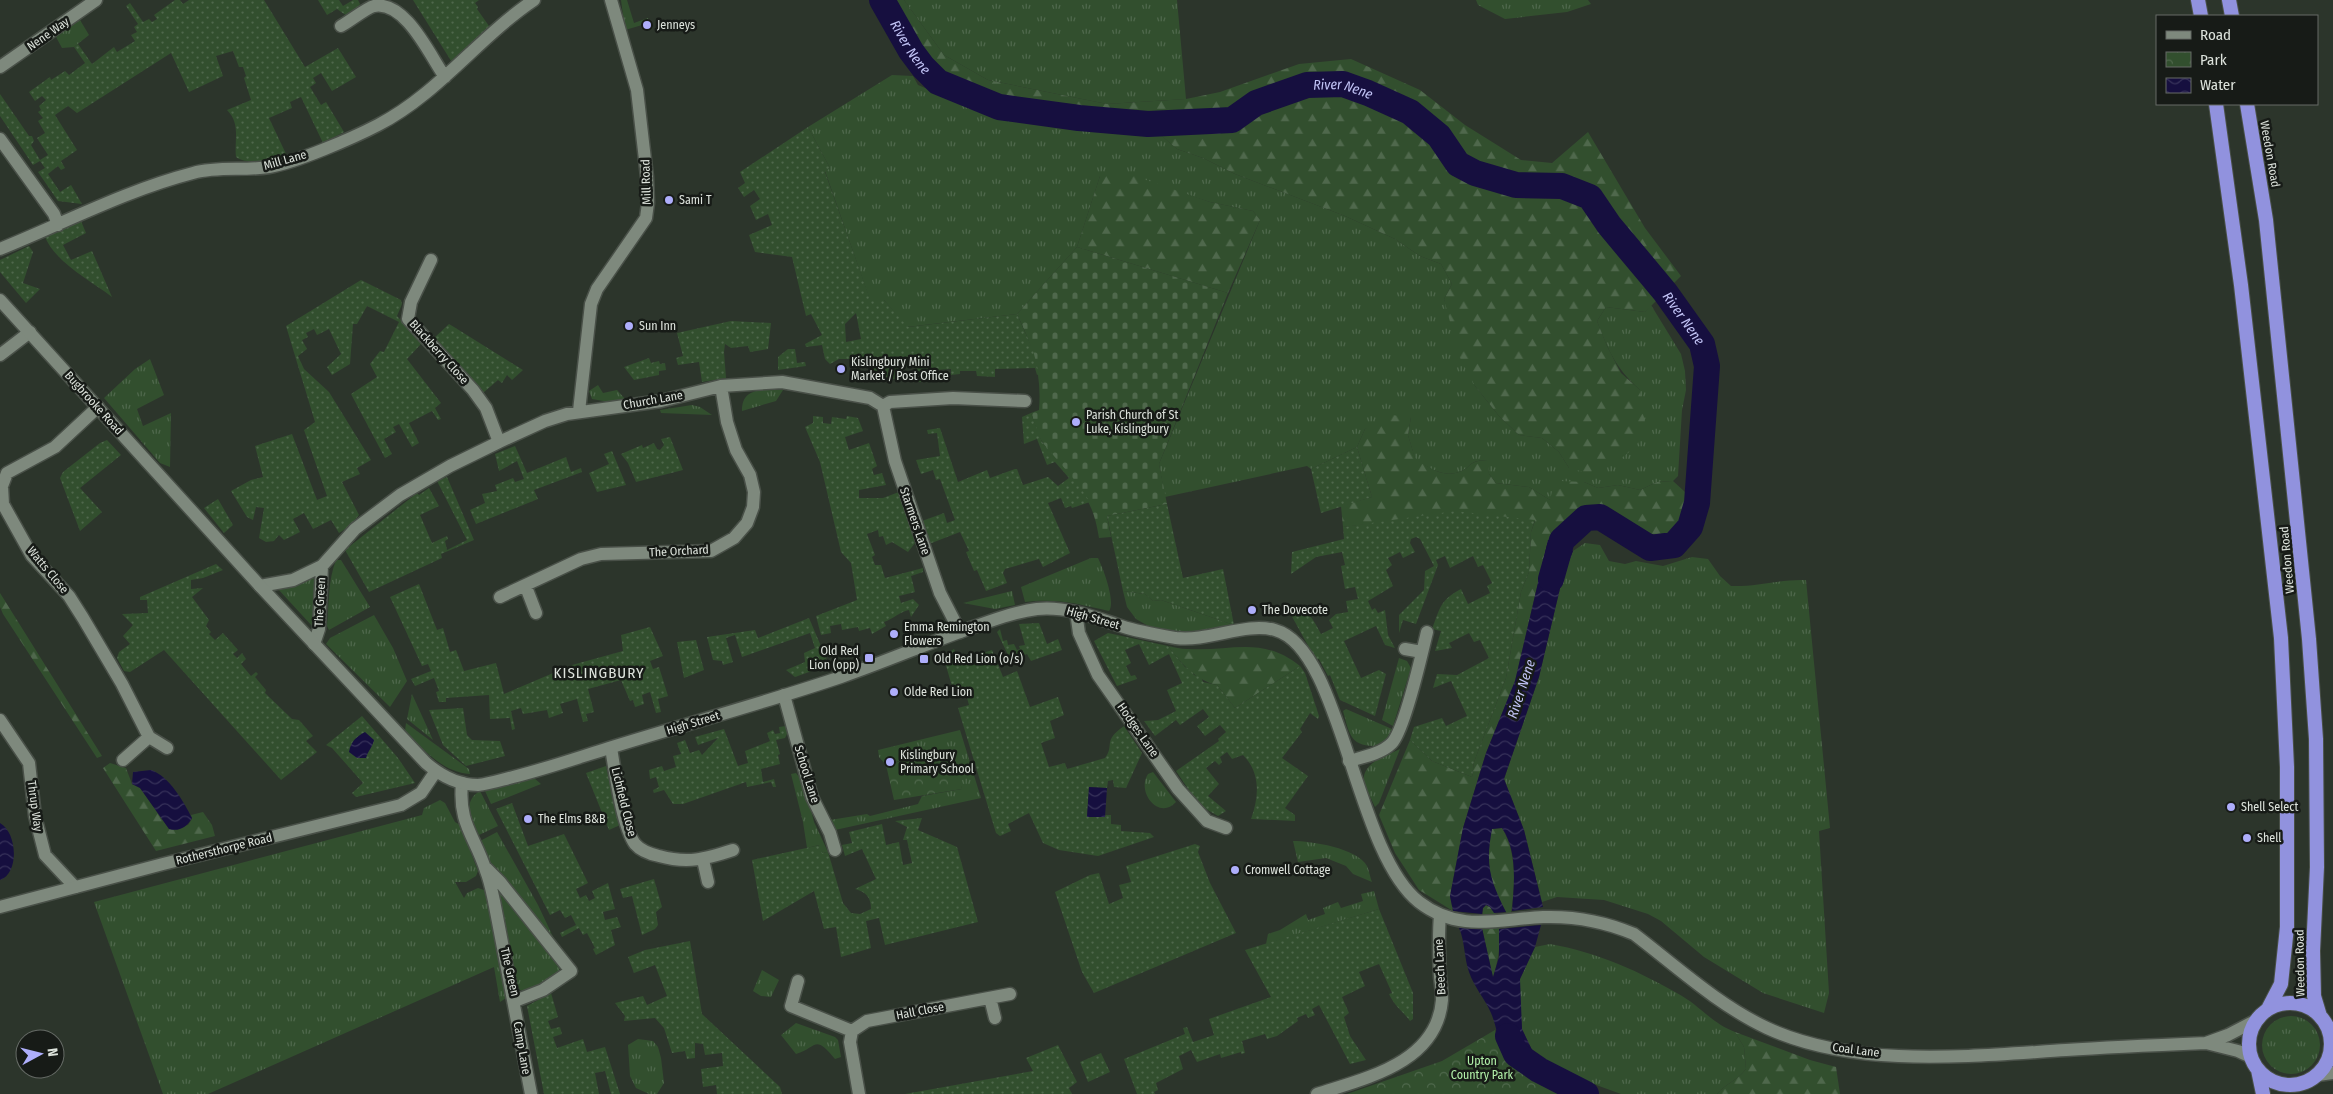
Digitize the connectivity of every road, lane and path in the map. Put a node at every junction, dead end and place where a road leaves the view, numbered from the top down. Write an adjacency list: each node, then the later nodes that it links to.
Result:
1 (96, 0): 9 (street, Nene Way)
2 (534, 0): 10 (street, Mill Lane)
3 (611, 0): 24 (street, Mill Road)
4 (2198, 0): 6 (highway)
5 (2228, 0): 7 (highway)
6 (2201, 15)
7 (2232, 15)
8 (341, 26): 10 (street)
9 (0, 67)
10 (445, 77): 14 (street, Mill Lane)
11 (2216, 105): 61 (highway, Weedon Road)
12 (2247, 105): 62 (highway, Weedon Road)
13 (0, 139): 14 (street)
14 (58, 225): 15 (street, Mill Lane)
15 (0, 249)
16 (430, 260): 25 (street, Blackberry Close)
17 (0, 300): 18 (street, Bugbrooke Road)
18 (30, 332): 19 (street); 23 (street, Bugbrooke Road)
19 (0, 355)
20 (721, 386): 22 (street, Church Lane); 24 (street, Church Lane); 29 (street, The Orchard)
21 (1025, 401): 22 (street)
22 (883, 406): 33 (street, Starmers Lane)
23 (98, 407): 26 (street, Bugbrooke Road); 40 (street, Watts Close)
24 (579, 411): 25 (street, Church Lane)
25 (499, 442): 27 (street, Church Lane)
26 (188, 507): 28 (street, The Green)
27 (322, 566): 28 (street, The Green); 35 (street, The Green)
28 (260, 586): 35 (street, The Green)
29 (526, 586): 30 (street, The Orchard); 32 (street)
30 (500, 597)
31 (1076, 612): 33 (street, High Street); 44 (street, High Street); 47 (street, Hodges Lane)
32 (536, 613)
33 (960, 632): 38 (street, High Street)
34 (1427, 632): 37 (street)
35 (314, 644): 45 (street, The Green)
36 (1405, 649): 37 (street)
37 (1422, 652): 44 (street)
38 (784, 695): 42 (street, High Street); 49 (street, School Lane)
39 (0, 720): 53 (street, Thrup Way)
40 (149, 737): 41 (street); 43 (street)
41 (167, 748)
42 (611, 748): 46 (street, High Street); 50 (street, Lichfield Close)
43 (123, 760)
44 (1349, 761): 55 (street, High Street)
45 (436, 772): 46 (street, The Green); 53 (street, Rothersthorpe Road)
46 (462, 783): 51 (street, The Green)
47 (1226, 828)
48 (733, 850): 50 (street, Lichfield Close)
49 (834, 850)
50 (703, 860): 52 (street)
51 (484, 867): 60 (street, The Green); 60 (street, The Green)
52 (708, 882)
53 (75, 887): 54 (street, Rothersthorpe Road)
54 (0, 907)
55 (1440, 916): 56 (street, High Street); 74 (street, Beech Lane)
56 (1542, 917): 67 (street, Coal Lane)
57 (798, 981): 65 (street)
58 (1010, 994): 59 (street, Hall Close)
59 (990, 998): 63 (street); 65 (street, Hall Close)
60 (515, 1001): 72 (street, Camp Lane)
61 (2268, 1009): 62 (highway); 64 (highway)
62 (2320, 1016): 66 (highway)
63 (995, 1018)
64 (2255, 1021): 67 (street, Coal Lane); 68 (highway)
65 (852, 1031): 73 (street)
66 (2330, 1032): 71 (highway)
67 (2206, 1043): 68 (street, Coal Lane)
68 (2251, 1057): 69 (highway)
69 (2258, 1070): 71 (highway); 75 (highway)
70 (2333, 1073): 71 (street)
71 (2316, 1077): 76 (highway)
72 (531, 1094)
73 (858, 1094)
74 (1316, 1094)
75 (2263, 1094)
76 (2300, 1094)

